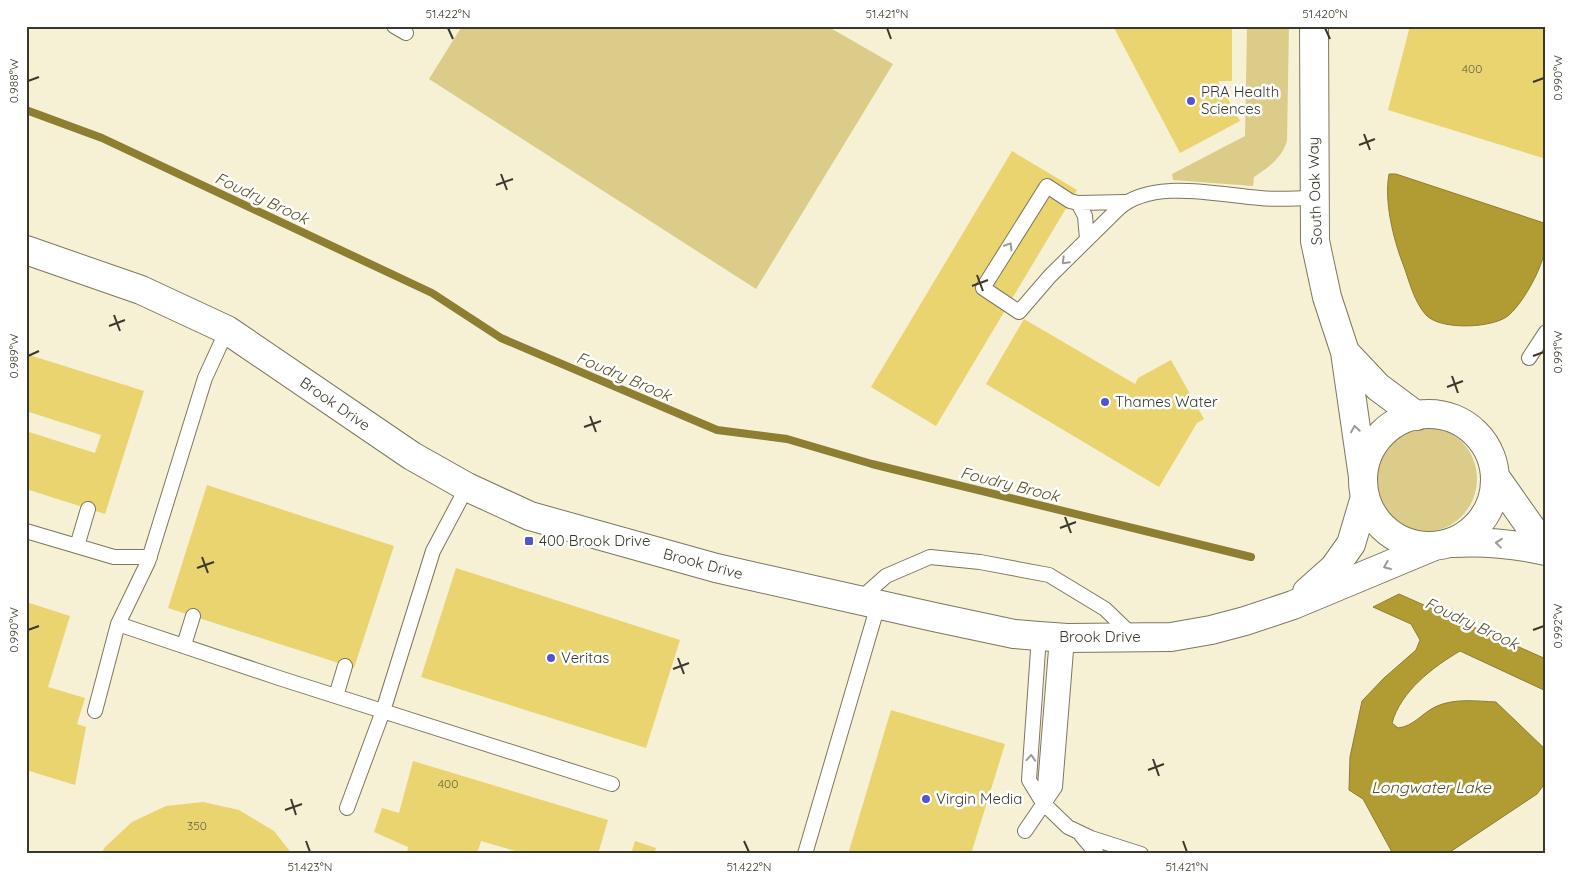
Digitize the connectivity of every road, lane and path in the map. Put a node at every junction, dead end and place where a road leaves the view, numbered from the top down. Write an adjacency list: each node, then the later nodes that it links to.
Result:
1 (1314, 26): 2 (street, South Oak Way)
2 (1314, 198): 3 (lane); 9 (street, South Oak Way)
3 (1127, 202): 4 (lane); 5 (lane)
4 (1078, 203): 5 (lane); 5 (lane, one-way to 4)
5 (1087, 239)
6 (26, 250): 7 (street, Brook Drive)
7 (227, 330): 13 (street, Brook Drive); 20 (lane)
8 (1546, 332): 10 (lane)
9 (1345, 352): 11 (street, South Oak Way); 14 (street, South Oak Way, one-way to 9)
10 (1530, 358)
11 (1417, 416): 12 (street); 14 (street)
12 (1496, 478): 17 (street); 19 (street)
13 (467, 487): 21 (street, Brook Drive); 30 (lane)
14 (1364, 487): 17 (street); 22 (street, Brook Drive)
15 (88, 508): 18 (lane)
16 (26, 531): 18 (lane)
17 (1442, 545): 19 (street, one-way to 17); 22 (street, Brook Drive, one-way to 22)
18 (77, 546): 20 (lane)
19 (1546, 550)
20 (150, 557): 24 (lane)
21 (868, 603): 25 (street, Brook Drive); 26 (lane); 37 (lane)
22 (1293, 605): 26 (street, Brook Drive)
23 (193, 616): 27 (lane)
24 (118, 624): 27 (lane); 31 (lane)
25 (1054, 637): 26 (street, Brook Drive); 33 (lane); 33 (lane)
26 (1135, 638)
27 (184, 645): 29 (lane)
28 (346, 666): 29 (lane)
29 (336, 696): 30 (lane)
30 (383, 710): 32 (lane); 34 (lane)
31 (95, 711)
32 (612, 784)
33 (1043, 803): 35 (lane); 36 (lane)
34 (347, 808)
35 (1025, 830)
36 (1078, 832): 38 (lane); 39 (lane)
37 (805, 854)
38 (1097, 854)
39 (1141, 854)

